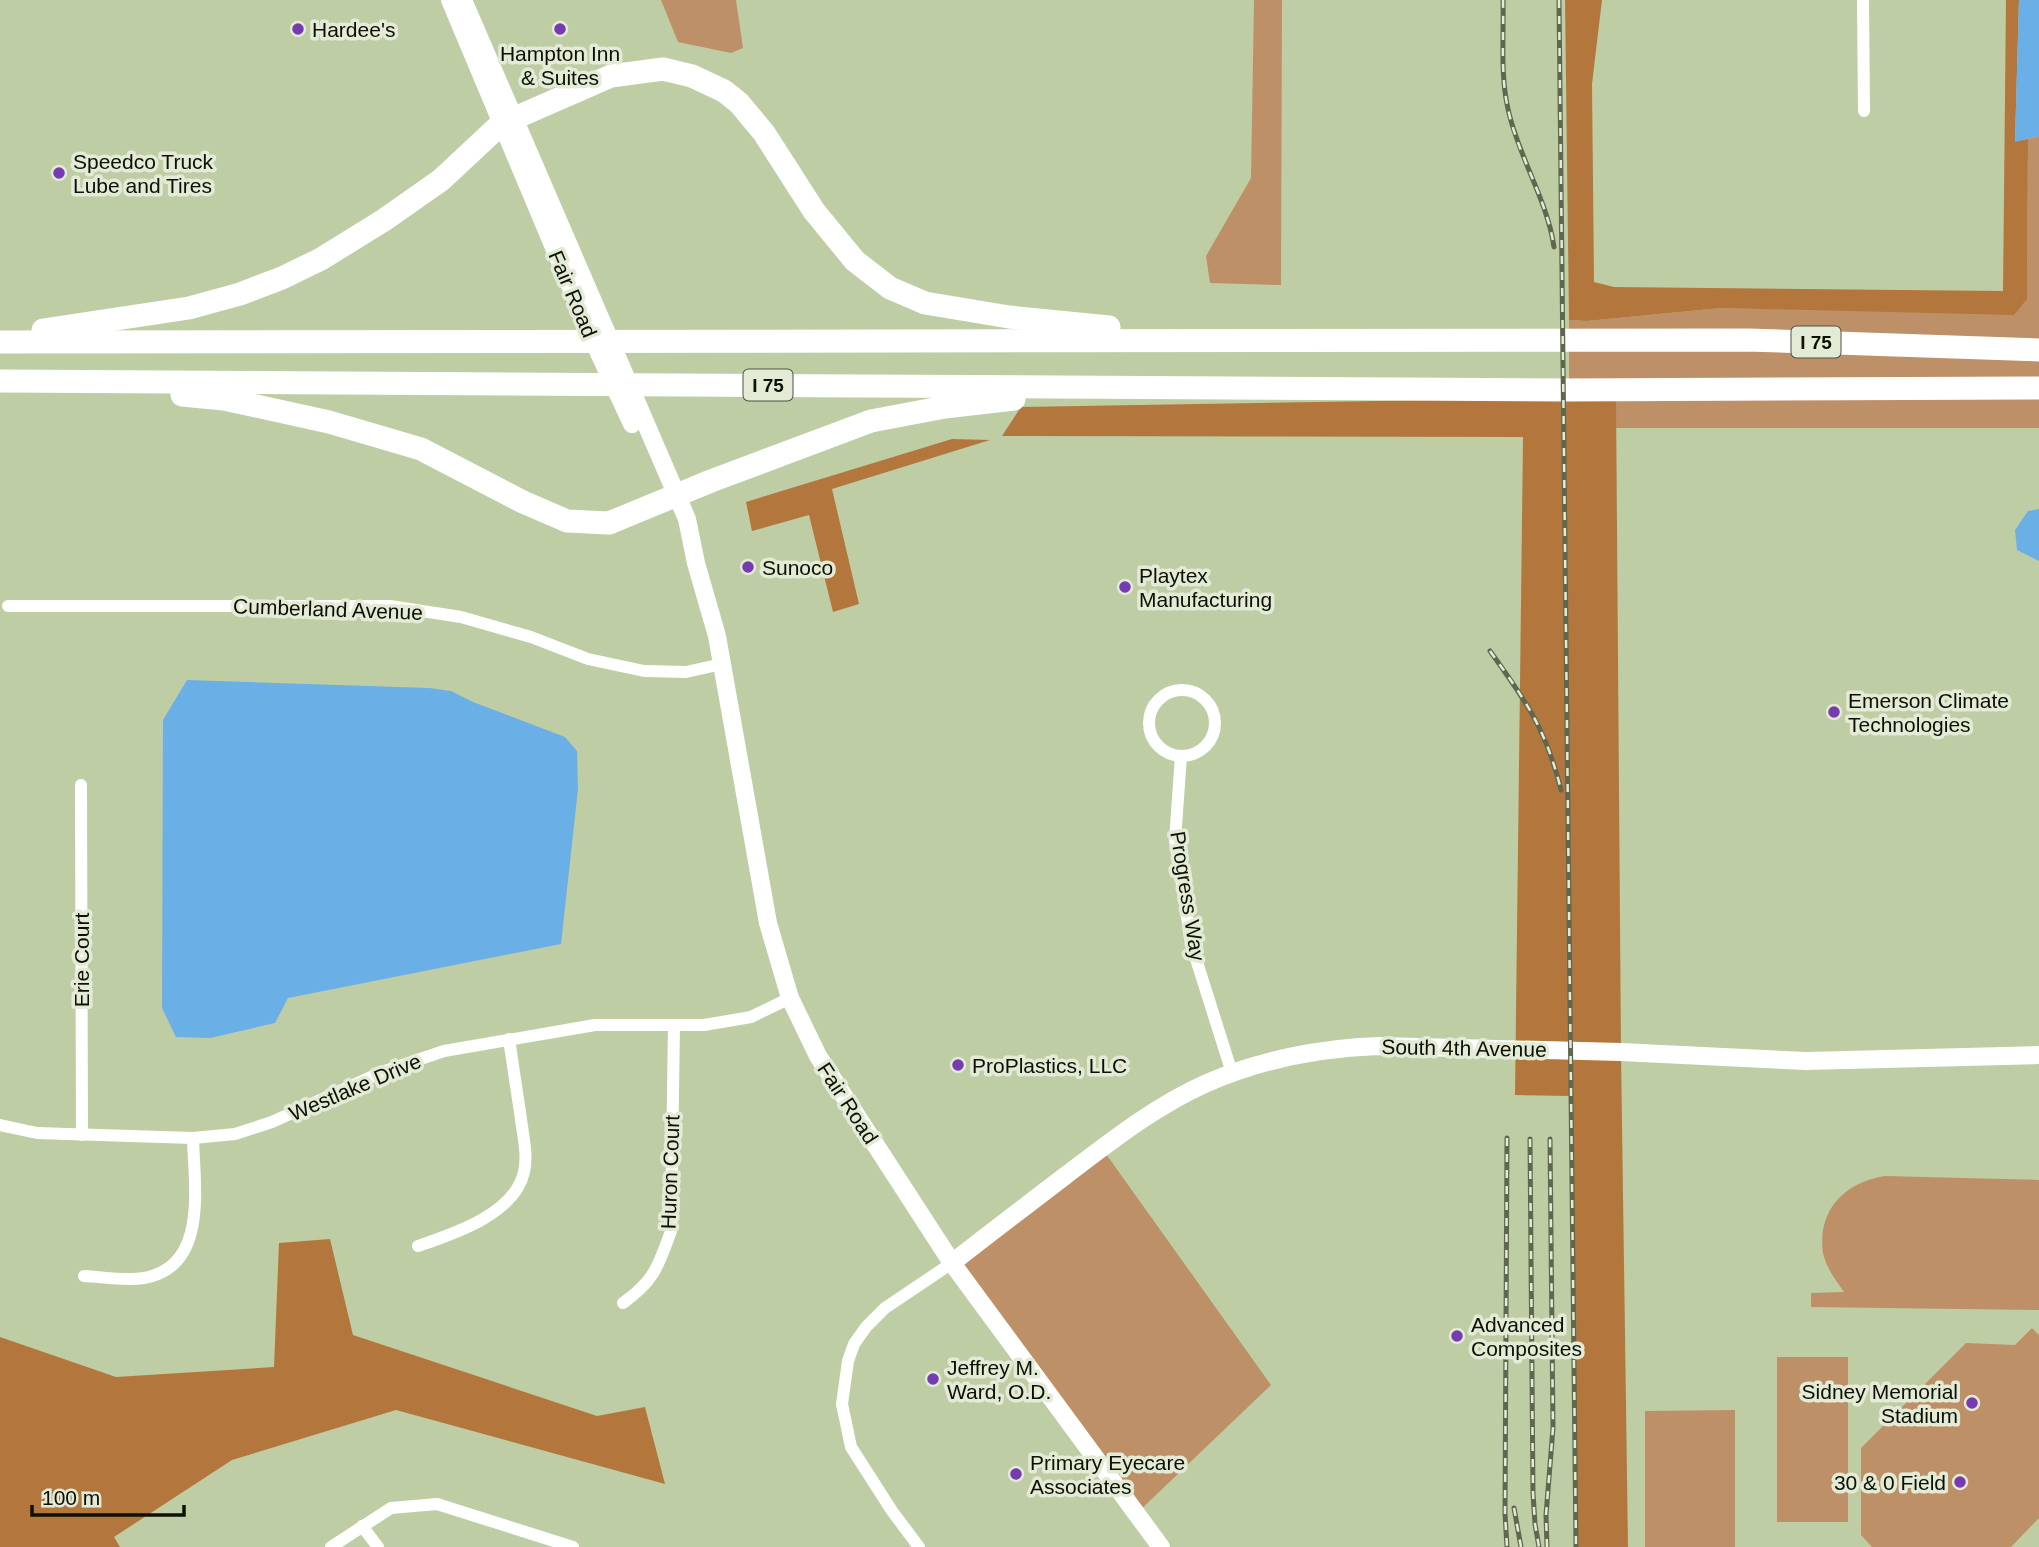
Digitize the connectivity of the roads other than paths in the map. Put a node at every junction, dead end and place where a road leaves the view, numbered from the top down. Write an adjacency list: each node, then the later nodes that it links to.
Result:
1 (450, 0): 5 (main road, Fair Road)
2 (463, 0): 5 (main road, Fair Road)
3 (1863, 0): 4 (street)
4 (1864, 111)
5 (508, 121): 6 (highway); 7 (highway); 13 (main road, Fair Road)
6 (0, 340): 7 (highway, I 75)
7 (1287, 340): 8 (highway, I 75)
8 (2039, 350)
9 (0, 381): 10 (highway, I 75)
10 (33, 381): 11 (highway, I 75); 13 (highway)
11 (1243, 388): 12 (highway, I 75); 13 (highway)
12 (2039, 388)
13 (671, 497): 15 (main road, Fair Road)
14 (8, 606): 15 (street, Cumberland Avenue)
15 (722, 664): 18 (main road, Fair Road)
16 (1181, 756): 16 (street); 22 (street, Progress Way)
17 (81, 785): 24 (street, Erie Court)
18 (790, 998): 19 (street, Westlake Drive); 27 (main road, Fair Road)
19 (674, 1025): 20 (street, Westlake Drive); 29 (street, Huron Court)
20 (509, 1039): 25 (street, Westlake Drive); 26 (street)
21 (2039, 1055): 22 (main road, South 4th Avenue)
22 (1232, 1073): 27 (main road, South 4th Avenue)
23 (0, 1125): 24 (street, Westlake Drive)
24 (82, 1135): 25 (street, Westlake Drive)
25 (193, 1138): 28 (street)
26 (418, 1246)
27 (951, 1264): 34 (street); 35 (main road, Fair Road)
28 (84, 1276)
29 (623, 1303)
30 (362, 1526): 31 (street); 32 (street); 33 (street)
31 (331, 1547)
32 (378, 1547)
33 (573, 1547)
34 (919, 1547)
35 (1161, 1547)

